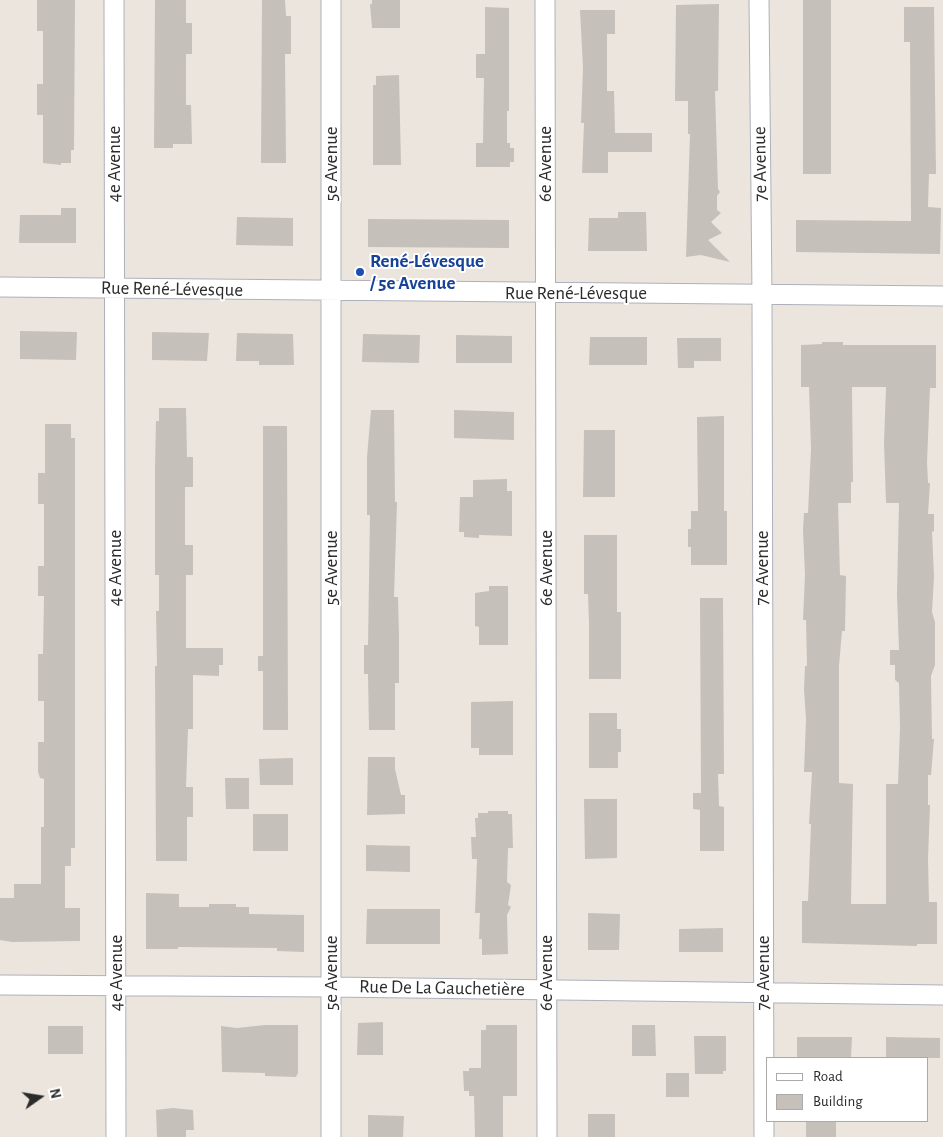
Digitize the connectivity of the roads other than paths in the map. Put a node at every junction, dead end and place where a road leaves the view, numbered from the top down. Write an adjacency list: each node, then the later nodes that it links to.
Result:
1 (114, 0): 6 (street, 4e Avenue)
2 (331, 0): 7 (street, 5e Avenue)
3 (545, 0): 8 (street, 6e Avenue)
4 (758, 0): 9 (street, 7e Avenue)
5 (0, 287): 6 (street, Rue René-Lévesque)
6 (114, 288): 7 (street, Rue René-Lévesque); 12 (street, 4e Avenue)
7 (332, 291): 8 (street, Rue René-Lévesque); 13 (street, 5e Avenue)
8 (546, 293): 9 (street, Rue René-Lévesque); 14 (street, 6e Avenue)
9 (762, 294): 10 (street, Rue René-Lévesque); 15 (street, 7e Avenue)
10 (943, 296)
11 (0, 985): 12 (street, Rue De La Gauchetière)
12 (116, 986): 13 (street, Rue De La Gauchetière); 17 (street, 4e Avenue)
13 (330, 987): 14 (street, Rue De La Gauchetière); 18 (street, 5e Avenue)
14 (546, 990): 15 (street, Rue De La Gauchetière); 19 (street, 6e Avenue)
15 (763, 992): 16 (street, Rue De La Gauchetière); 20 (street, 7e Avenue)
16 (943, 995)
17 (116, 1137)
18 (331, 1137)
19 (547, 1137)
20 (764, 1137)

